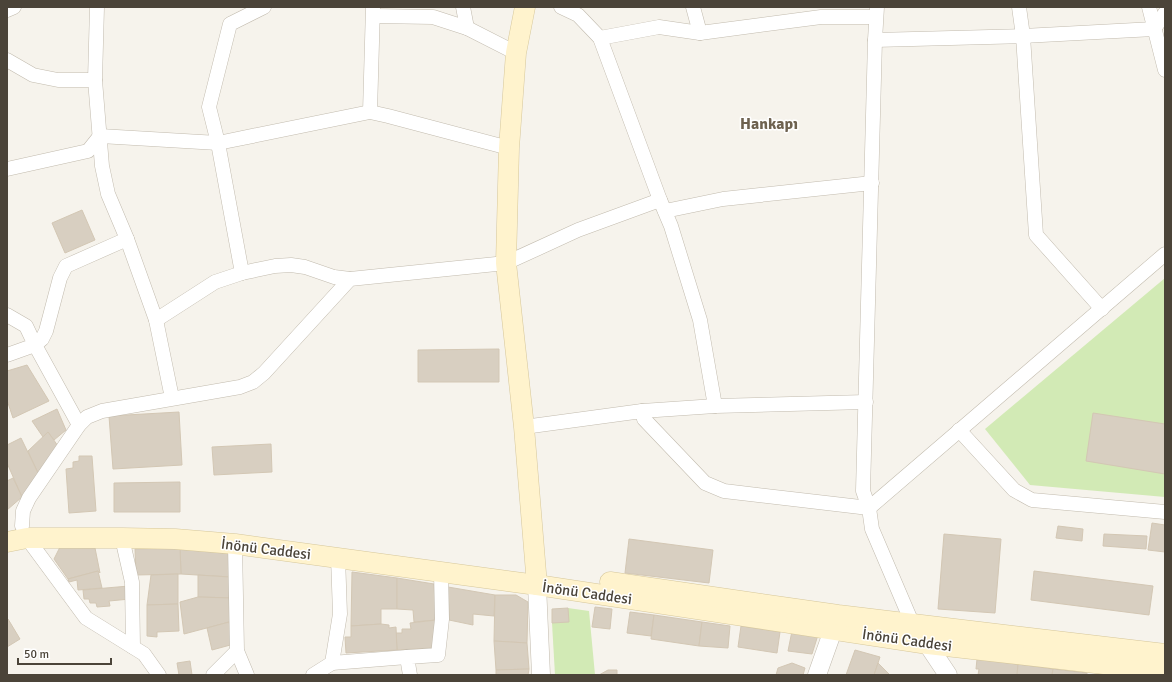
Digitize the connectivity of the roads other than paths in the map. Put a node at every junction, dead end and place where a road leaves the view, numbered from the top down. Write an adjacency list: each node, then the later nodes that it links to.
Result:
1 (14, 7): 10 (street)
2 (97, 7): 23 (street)
3 (264, 7): 26 (street)
4 (463, 7): 14 (street)
5 (525, 7): 20 (main road)
6 (561, 7): 18 (street)
7 (693, 7): 16 (street)
8 (1019, 7): 17 (street)
9 (1148, 7): 15 (street)
10 (7, 10)
11 (374, 11): 14 (street); 24 (street)
12 (876, 12): 16 (street); 19 (street)
13 (1165, 13): 15 (street)
14 (466, 28): 20 (street)
15 (1154, 29): 17 (street); 22 (street)
16 (700, 33): 18 (street)
17 (1023, 36): 19 (street); 36 (street)
18 (600, 38): 30 (street)
19 (875, 40): 29 (street)
20 (516, 53): 27 (main road)
21 (7, 60): 23 (street)
22 (1165, 70)
23 (95, 80): 25 (street)
24 (370, 112): 26 (street); 27 (street)
25 (100, 136): 26 (street); 28 (street); 31 (street)
26 (218, 143): 34 (street)
27 (509, 148): 33 (main road)
28 (7, 170)
29 (872, 183): 30 (street); 42 (street)
30 (662, 205): 33 (street); 43 (street)
31 (127, 239): 38 (street); 39 (street)
32 (1165, 254): 36 (street)
33 (506, 263): 35 (street); 46 (main road)
34 (242, 273): 35 (street); 38 (street)
35 (350, 280): 41 (street)
36 (1102, 309): 47 (street)
37 (7, 315): 39 (street)
38 (156, 320): 41 (street)
39 (35, 345): 40 (street); 45 (street)
40 (7, 355)
41 (172, 398): 45 (street)
42 (866, 402): 43 (street); 48 (street)
43 (714, 406): 44 (street)
44 (642, 411): 46 (street); 48 (street)
45 (79, 425): 50 (street)
46 (524, 427): 56 (main road)
47 (959, 430): 48 (street); 49 (street)
48 (869, 508): 58 (street)
49 (1165, 512)
50 (19, 531): 51 (main road, İnönü Caddesi); 52 (main road, İnönü Caddesi); 56 (main road, İnönü Caddesi); 60 (street)
51 (122, 538): 53 (main road, İnönü Caddesi); 60 (street)
52 (7, 542)
53 (235, 544): 54 (main road, İnönü Caddesi); 61 (street)
54 (338, 557): 55 (main road, İnönü Caddesi); 64 (street)
55 (441, 572): 56 (main road, İnönü Caddesi); 63 (street)
56 (537, 578): 57 (main road, İnönü Caddesi); 71 (street)
57 (836, 622): 58 (main road, İnönü Caddesi); 59 (main road, İnönü Caddesi); 72 (street)
58 (913, 624): 59 (street); 62 (main road, İnönü Caddesi)
59 (928, 644): 65 (main road, İnönü Caddesi); 73 (street)
60 (133, 647): 66 (street)
61 (237, 651): 67 (street); 68 (street)
62 (1165, 654)
63 (407, 657): 64 (street); 70 (street)
64 (332, 663): 69 (street)
65 (1165, 671)
66 (159, 675)
67 (213, 675)
68 (247, 675)
69 (313, 675)
70 (410, 675)
71 (541, 675)
72 (817, 675)
73 (948, 675)

